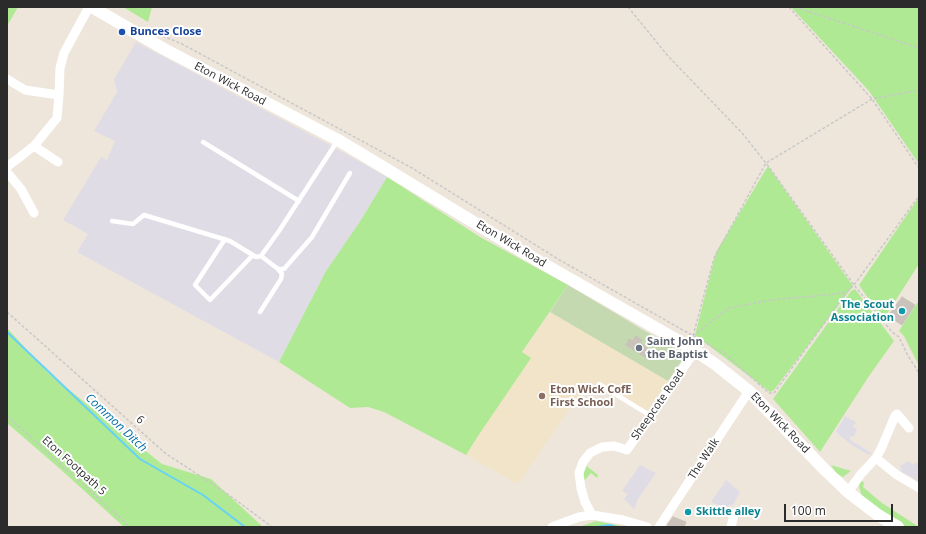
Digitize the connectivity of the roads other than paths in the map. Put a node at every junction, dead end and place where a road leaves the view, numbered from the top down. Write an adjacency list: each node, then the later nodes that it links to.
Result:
1 (90, 7): 3 (street); 4 (main road, Eton Wick Road)
2 (7, 79): 3 (street)
3 (59, 95): 6 (street)
4 (338, 140): 11 (lane); 19 (main road, Eton Wick Road)
5 (203, 142): 11 (lane)
6 (34, 146): 7 (street); 8 (street)
7 (58, 162)
8 (7, 167)
9 (7, 172): 12 (street)
10 (350, 173): 17 (lane)
11 (299, 201): 16 (lane)
12 (34, 213)
13 (112, 221): 14 (lane)
14 (225, 239): 15 (lane); 15 (lane)
15 (253, 255): 16 (lane)
16 (261, 256): 17 (lane)
17 (278, 269): 18 (lane)
18 (260, 312)
19 (695, 351): 21 (main road, Eton Wick Road); 22 (street, Sheepcote Road)
20 (599, 384): 22 (lane)
21 (749, 391): 26 (main road, Eton Wick Road); 31 (street, The Walk)
22 (651, 416): 27 (street, Sheepcote Road)
23 (909, 428): 24 (street)
24 (876, 458): 25 (street); 26 (street)
25 (919, 488)
26 (848, 492): 33 (main road, Eton Wick Road)
27 (592, 515): 29 (street); 30 (street)
28 (734, 515): 32 (street)
29 (552, 527)
30 (647, 527)
31 (659, 527)
32 (731, 527)
33 (898, 527)

